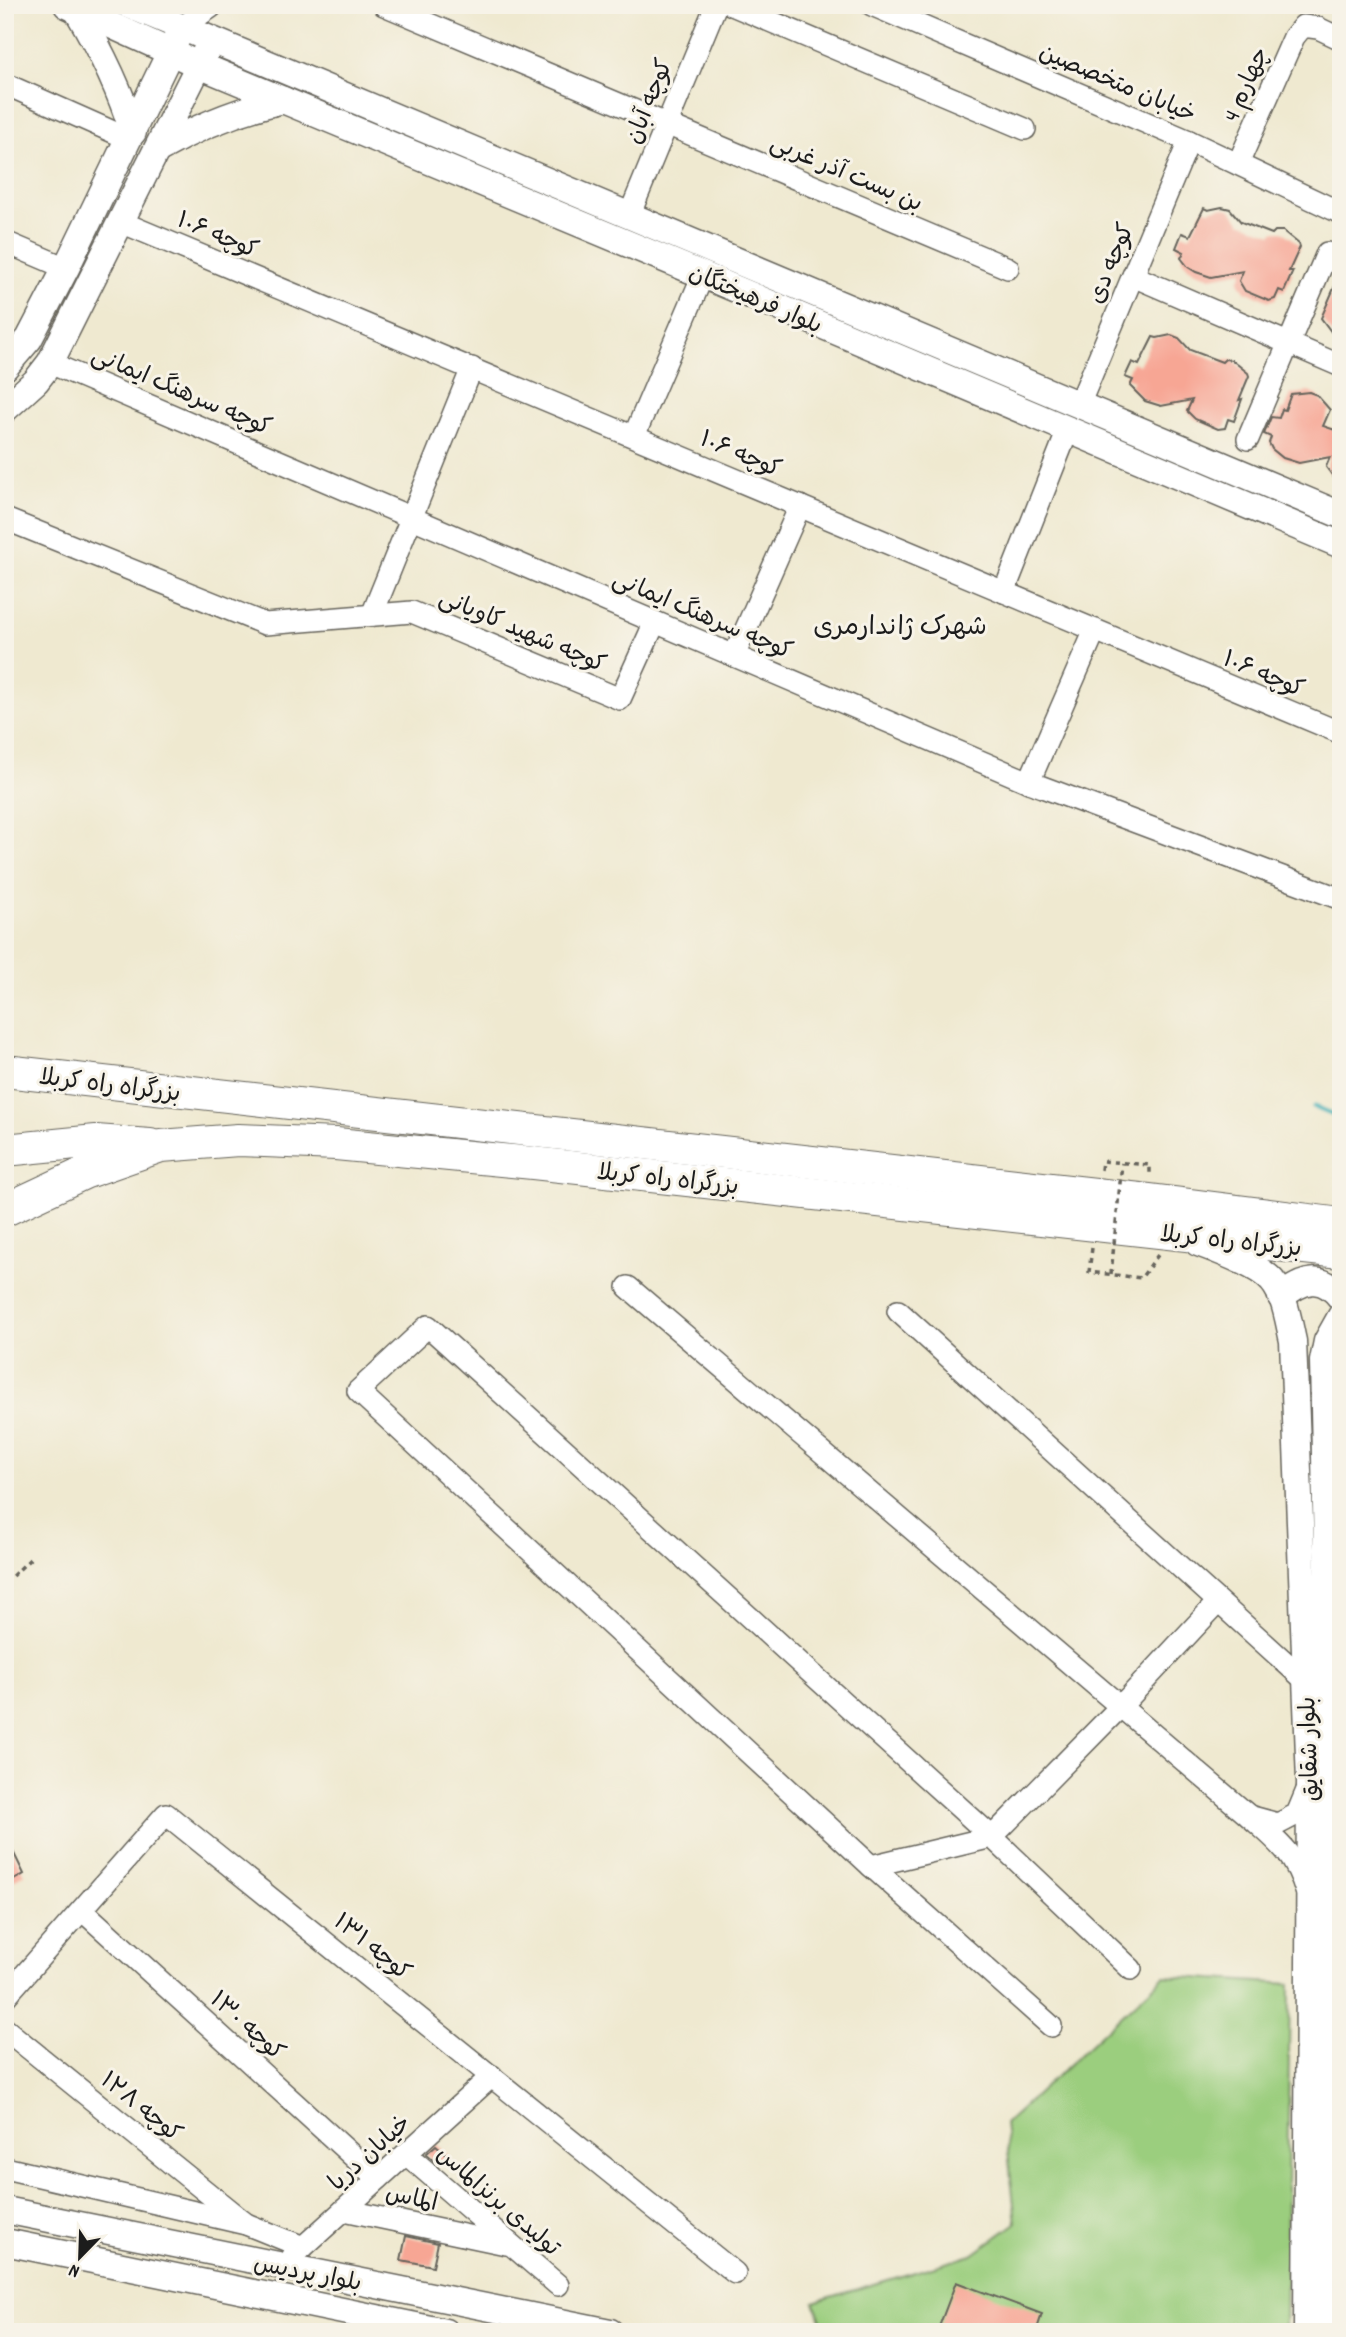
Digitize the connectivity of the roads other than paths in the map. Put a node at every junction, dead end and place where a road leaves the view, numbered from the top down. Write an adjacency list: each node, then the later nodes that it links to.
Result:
1 (129, 5): 8 (main road, بلوار فرهیختگان)
2 (384, 5): 15 (street, بن بست آذر غربی)
3 (716, 5): 15 (street, کوچه آبان)
4 (732, 5): 16 (street)
5 (872, 5): 18 (street, خیابان متخصصین)
6 (211, 6): 8 (street); 10 (street)
7 (72, 7): 11 (main road, بلوار فرهیختگان); 17 (main road)
8 (182, 27): 10 (main road, بلوار فرهیختگان); 11 (main road)
9 (1341, 39): 20 (street, چهارم 4)
10 (211, 40): 12 (main road); 22 (main road, بلوار فرهیختگان)
11 (170, 52): 12 (main road, بلوار فرهیختگان); 17 (main road)
12 (199, 65): 14 (main road, بلوار فرهیختگان); 19 (main road)
13 (5, 84): 17 (street)
14 (284, 100): 19 (main road); 28 (main road, بلوار فرهیختگان)
15 (666, 124): 22 (street, کوچه آبان); 27 (street, بن بست آذر غربی)
16 (1025, 129)
17 (131, 136): 26 (main road)
18 (1189, 141): 20 (street, خیابان متخصصین); 29 (street, کوچه دی)
19 (157, 150): 23 (main road)
20 (1238, 164): 21 (street, خیابان متخصصین)
21 (1341, 213)
22 (629, 216): 35 (main road, بلوار فرهیختگان)
23 (121, 222): 31 (main road); 34 (street, کوچه ۱۰۶)
24 (5, 242): 26 (street)
25 (1327, 253): 30 (street)
26 (66, 268): 33 (main road)
27 (1008, 268)
28 (704, 275): 37 (main road, بلوار فرهیختگان); 38 (street)
29 (1133, 276): 30 (street); 35 (street, کوچه دی)
30 (1289, 343): 32 (street); 39 (street)
31 (50, 363): 36 (main road); 42 (street, کوچه سرهنگ ایمانی)
32 (1341, 366)
33 (5, 367)
34 (472, 368): 38 (street, کوچه ۱۰۶); 42 (street)
35 (1079, 405): 41 (main road, بلوار فرهیختگان)
36 (5, 409)
37 (1068, 430): 44 (main road, بلوار فرهیختگان); 45 (street)
38 (634, 436): 40 (street, کوچه ۱۰۶)
39 (1248, 439)
40 (800, 506): 45 (street, کوچه ۱۰۶); 49 (street)
41 (1341, 515)
42 (412, 517): 46 (street); 47 (street, کوچه سرهنگ ایمانی)
43 (5, 519): 46 (street, کوچه شهید کاویانی)
44 (1341, 545)
45 (1004, 592): 48 (street, کوچه ۱۰۶)
46 (372, 615): 47 (street, کوچه شهید کاویانی)
47 (655, 622): 49 (street, کوچه سرهنگ ایمانی)
48 (1095, 630): 50 (street, کوچه ۱۰۶); 51 (street)
49 (734, 656): 51 (street, کوچه سرهنگ ایمانی)
50 (1341, 733)
51 (1029, 782): 52 (street, کوچه سرهنگ ایمانی)
52 (1341, 899)
53 (5, 1074): 57 (highway, بزرگراه راه کربلا)
54 (162, 1146): 55 (highway); 56 (highway, بزرگراه راه کربلا); 58 (highway, بزرگراه راه کربلا)
55 (5, 1150)
56 (5, 1210)
57 (1341, 1224)
58 (1173, 1234): 59 (highway, بزرگراه راه کربلا); 61 (main road, بلوار شقایق)
59 (1341, 1252)
60 (628, 1287): 68 (street)
61 (1281, 1297): 62 (main road); 67 (main road, بلوار شقایق)
62 (1341, 1298)
63 (898, 1311): 66 (street)
64 (1341, 1316): 65 (main road, بلوار شقایق)
65 (1333, 1539): 67 (main road, بلوار شقایق)
66 (1218, 1602): 67 (street); 68 (street)
67 (1326, 1687): 69 (main road, بلوار شقایق); 71 (main road, بلوار شقایق)
68 (1120, 1707): 70 (street); 72 (street)
69 (1310, 1782): 70 (street); 74 (main road, بلوار شقایق)
70 (1249, 1816): 74 (street)
71 (1336, 1821): 76 (main road, بلوار شقایق)
72 (992, 1837): 73 (street); 73 (street); 77 (street)
73 (871, 1866): 79 (street)
74 (1309, 1903): 76 (main road, بلوار شقایق)
75 (82, 1910): 78 (street, کوچه ۱۳۱); 81 (street, کوچه ۱۳۱); 84 (street, کوچه ۱۳۰)
76 (1327, 1959): 96 (main road, بلوار شقایق); 97 (main road, بلوار شقایق)
77 (1131, 1969)
78 (5, 1997)
79 (1051, 2026)
80 (5, 2029): 87 (street, کوچه ۱۲۸)
81 (492, 2077): 82 (street, خیابان دریا); 92 (street, کوچه ۱۳۱)
82 (406, 2154): 84 (street, خیابان دریا); 89 (street, تولیدی برنزالماس)
83 (5, 2168): 87 (street)
84 (379, 2179): 86 (street, خیابان دریا)
85 (5, 2210): 91 (main road, بلوار پردیس)
86 (344, 2210): 89 (street, الماس); 90 (street, خیابان دریا)
87 (246, 2224): 90 (street)
88 (5, 2242): 94 (main road, بلوار پردیس)
89 (510, 2244): 93 (street, تولیدی برنزالماس)
90 (303, 2247): 91 (street, خیابان دریا)
91 (281, 2267): 95 (main road, بلوار پردیس)
92 (736, 2273)
93 (558, 2285)
94 (445, 2332)
95 (610, 2332)
96 (1307, 2332)
97 (1331, 2332)

